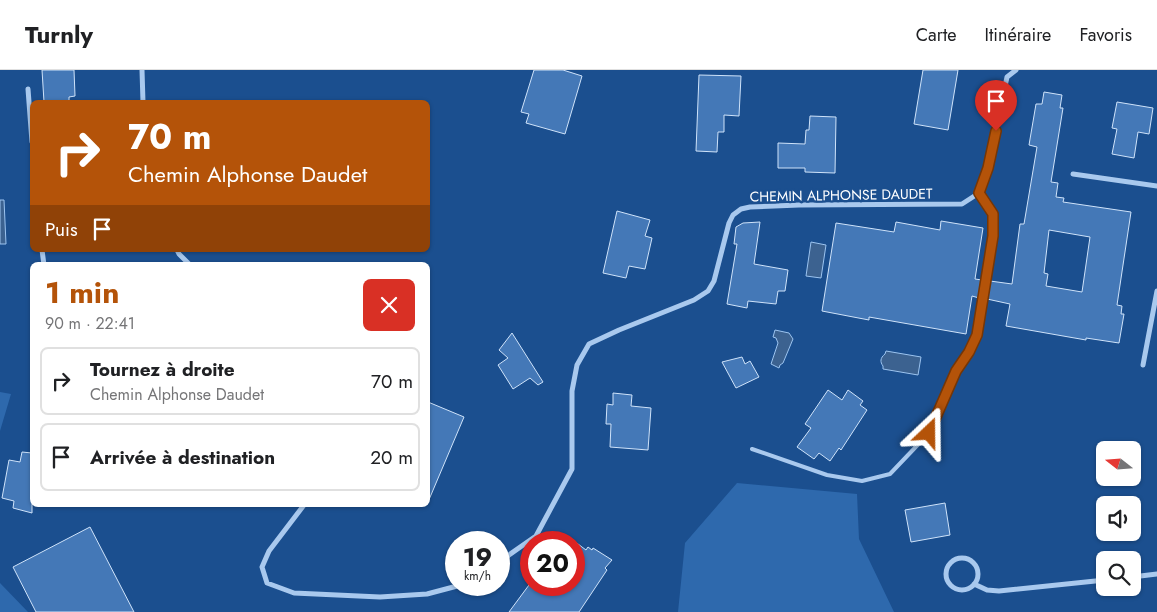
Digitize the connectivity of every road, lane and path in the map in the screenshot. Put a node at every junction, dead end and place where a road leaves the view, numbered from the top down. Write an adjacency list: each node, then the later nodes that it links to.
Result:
1 (142, 70): 4 (street)
2 (1016, 70): 8 (street)
3 (28, 89): 5 (street)
4 (143, 100)
5 (30, 116)
6 (1073, 174): 7 (street)
7 (1157, 186)
8 (979, 193): 13 (lane); 15 (street, CHEMIN ALPHONSE DAUDET)
9 (178, 252): 10 (street)
10 (187, 262)
11 (1157, 291): 12 (street)
12 (1143, 365)
13 (752, 450)
14 (302, 507): 20 (street)
15 (510, 554)
16 (1157, 574): 17 (street)
17 (1141, 576)
18 (1096, 581): 19 (street)
19 (974, 584): 19 (street)
20 (445, 589)

